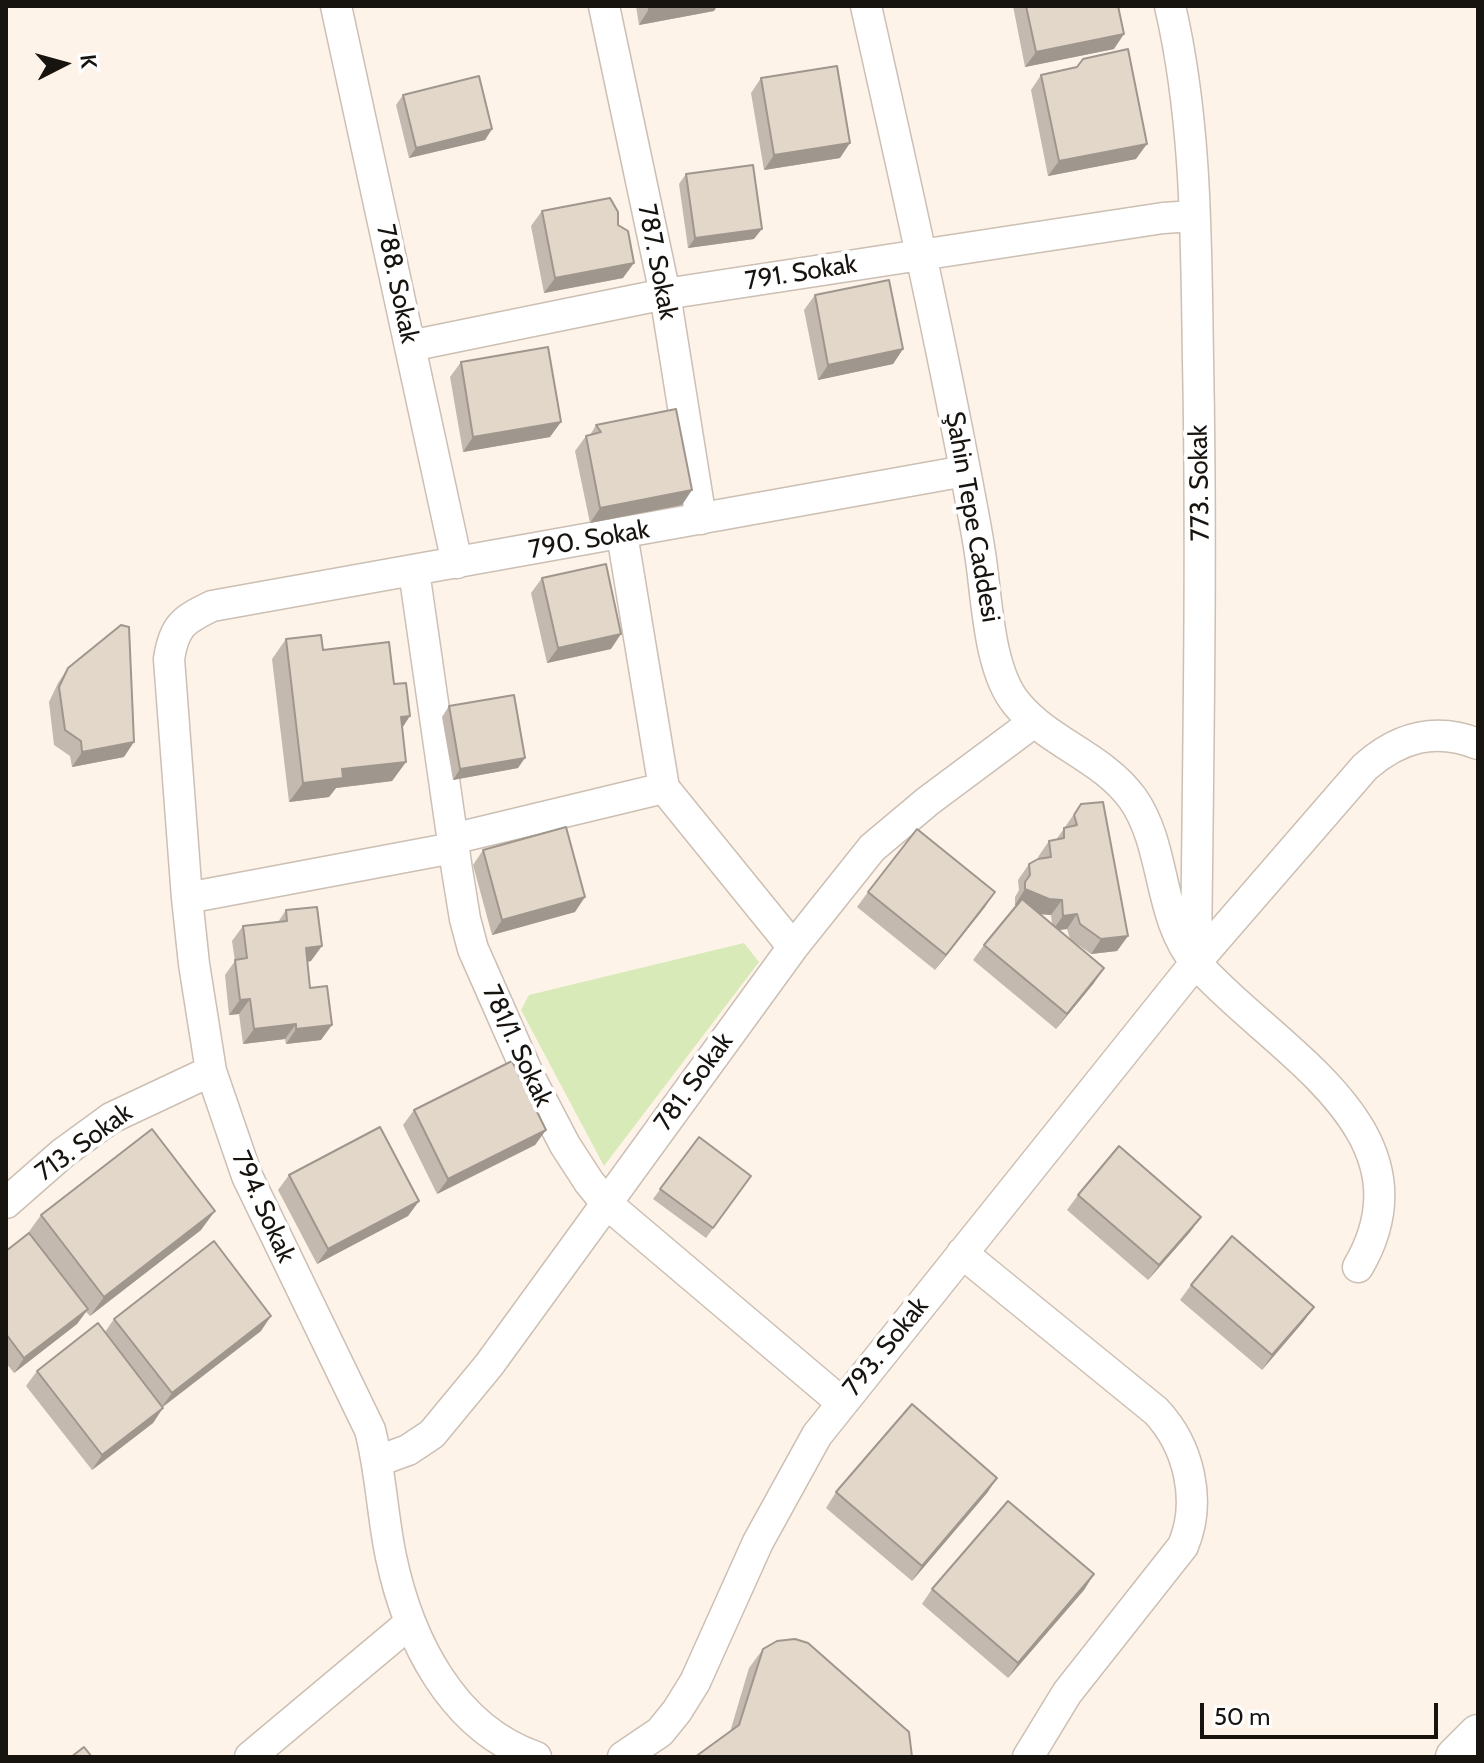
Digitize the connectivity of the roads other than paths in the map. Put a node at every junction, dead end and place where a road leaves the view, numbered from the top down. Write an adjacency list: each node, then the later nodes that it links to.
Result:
1 (336, 6): 8 (street, 788. Sokak)
2 (604, 6): 7 (street, 787. Sokak)
3 (866, 6): 6 (street, Şahin Tepe Caddesi)
4 (1170, 6): 5 (street, 773. Sokak)
5 (1194, 216): 6 (street, 791. Sokak); 21 (street, 773. Sokak)
6 (922, 254): 7 (street, 791. Sokak); 9 (street, Şahin Tepe Caddesi)
7 (665, 294): 8 (street, 791. Sokak); 10 (street, 787. Sokak)
8 (410, 346): 12 (street, 788. Sokak)
9 (965, 471): 10 (street, 790. Sokak); 15 (street, Şahin Tepe Caddesi)
10 (701, 519): 11 (street, 790. Sokak)
11 (622, 534): 12 (street, 790. Sokak); 17 (street)
12 (457, 563): 13 (street, 790. Sokak)
13 (414, 571): 14 (street, 790. Sokak); 18 (street, 781/1. Sokak)
14 (212, 606): 19 (street, 794. Sokak)
15 (1034, 722): 20 (street, 781. Sokak); 21 (street, Şahin Tepe Caddesi)
16 (1478, 744): 21 (street, 793. Sokak)
17 (664, 788): 18 (street); 20 (street)
18 (453, 844): 19 (street); 24 (street, 781/1. Sokak)
19 (187, 898): 22 (street, 794. Sokak)
20 (793, 947): 24 (street, 781. Sokak)
21 (1196, 962): 25 (street, 793. Sokak); 26 (street, Şahin Tepe Caddesi)
22 (211, 1071): 23 (street, 713. Sokak); 28 (street, 794. Sokak)
23 (6, 1203)
24 (606, 1203): 27 (street, 781/1. Sokak); 28 (street, 781. Sokak)
25 (962, 1253): 27 (street, 793. Sokak); 31 (street)
26 (1358, 1267)
27 (841, 1402): 34 (street, 793. Sokak)
28 (378, 1461): 29 (street, 794. Sokak)
29 (410, 1623): 32 (street); 33 (street, 794. Sokak)
30 (1478, 1734): 35 (main road)
31 (1025, 1755)
32 (250, 1757)
33 (536, 1757)
34 (623, 1757)
35 (1455, 1757)

